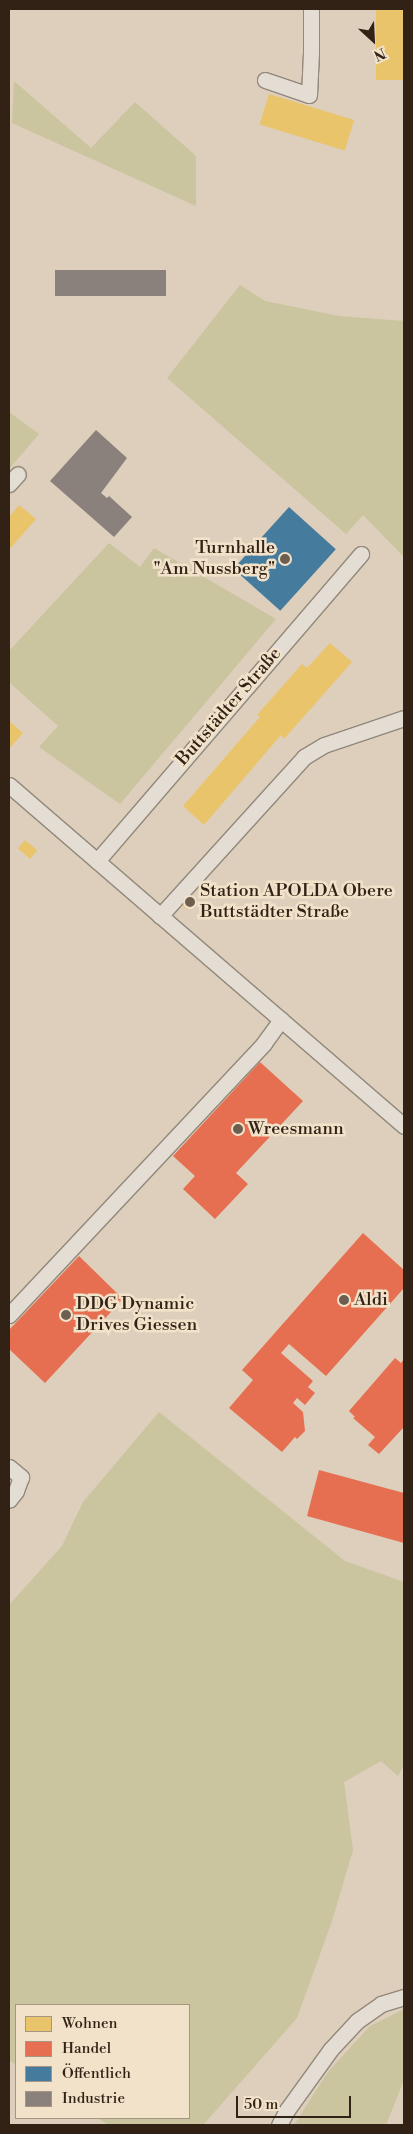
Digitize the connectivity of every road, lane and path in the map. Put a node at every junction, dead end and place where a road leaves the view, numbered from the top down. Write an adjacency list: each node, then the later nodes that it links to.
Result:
1 (311, 9): 2 (street)
2 (265, 80)
3 (361, 554): 6 (street, Buttstädter Straße)
4 (404, 718): 7 (street)
5 (9, 785): 6 (street)
6 (97, 861): 7 (street)
7 (160, 916): 8 (street)
8 (281, 1020): 9 (street); 10 (street)
9 (404, 1126)
10 (9, 1315)
11 (9, 1467): 12 (street)
12 (9, 1500)
13 (404, 1996): 14 (street)
14 (279, 2125)

